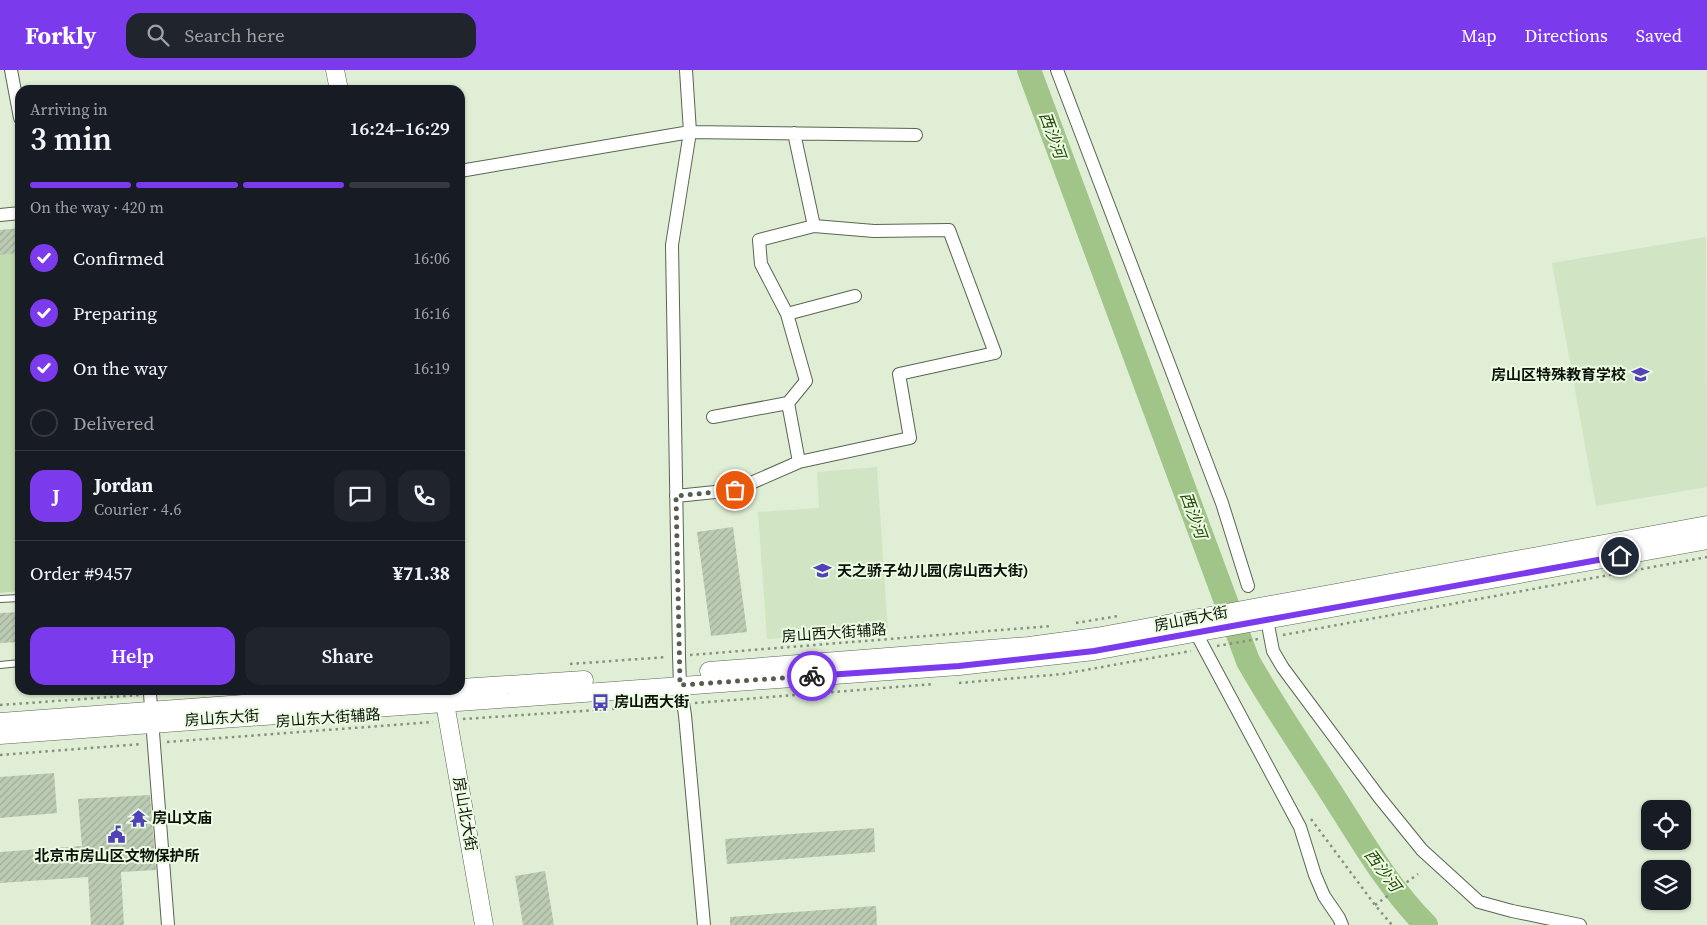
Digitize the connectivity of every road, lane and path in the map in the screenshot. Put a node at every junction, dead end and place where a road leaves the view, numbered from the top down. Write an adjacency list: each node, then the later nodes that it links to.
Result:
1 (10, 70): 6 (street)
2 (335, 70): 5 (main road)
3 (686, 70): 7 (street)
4 (1057, 70): 23 (street)
5 (338, 85)
6 (15, 94)
7 (690, 132): 8 (street); 10 (street); 19 (street)
8 (794, 133): 9 (street); 13 (street)
9 (916, 135)
10 (465, 170)
11 (15, 214): 12 (street)
12 (0, 215)
13 (814, 226): 15 (street); 18 (street)
14 (855, 296): 15 (street)
15 (787, 314): 16 (street)
16 (788, 403): 17 (street); 18 (street)
17 (713, 417)
18 (799, 462): 19 (street)
19 (676, 496): 35 (street)
20 (1707, 525): 28 (main road, 房山西大街)
21 (1707, 540): 28 (main road, 房山西大街)
22 (1707, 557): 28 (path)
23 (1248, 586)
24 (15, 598): 25 (lane)
25 (0, 599)
26 (1120, 616): 27 (path)
27 (1074, 623)
28 (1261, 625): 30 (main road, 房山西大街); 30 (path); 56 (street)
29 (1057, 626): 35 (path, 房山西大街辅路)
30 (1213, 631): 31 (main road, 房山西大街); 35 (main road, 房山西大街)
31 (1196, 633): 35 (main road, 房山西大街); 54 (street)
32 (15, 664): 34 (lane)
33 (570, 664): 35 (path, 房山西大街辅路)
34 (0, 665)
35 (680, 671): 36 (main road, 房山西大街); 37 (main road, 房山西大街); 53 (street)
36 (465, 688)
37 (465, 692)
38 (172, 695): 42 (path)
39 (421, 695): 42 (main road, 房山东大街)
40 (440, 695): 43 (main road, 房山北大街)
41 (0, 705): 42 (path)
42 (151, 709): 44 (main road, 房山东大街); 45 (main road, 房山东大街); 46 (street)
43 (448, 720): 46 (path, 房山东大街辅路); 52 (main road, 房山北大街)
44 (0, 722)
45 (0, 735)
46 (155, 743): 47 (path, 房山东大街辅路); 51 (street)
47 (0, 755)
48 (1310, 818): 50 (path)
49 (1418, 874): 50 (path)
50 (1374, 905): 55 (path)
51 (168, 925)
52 (484, 925)
53 (704, 925)
54 (1342, 925)
55 (1392, 925)
56 (1580, 925)

